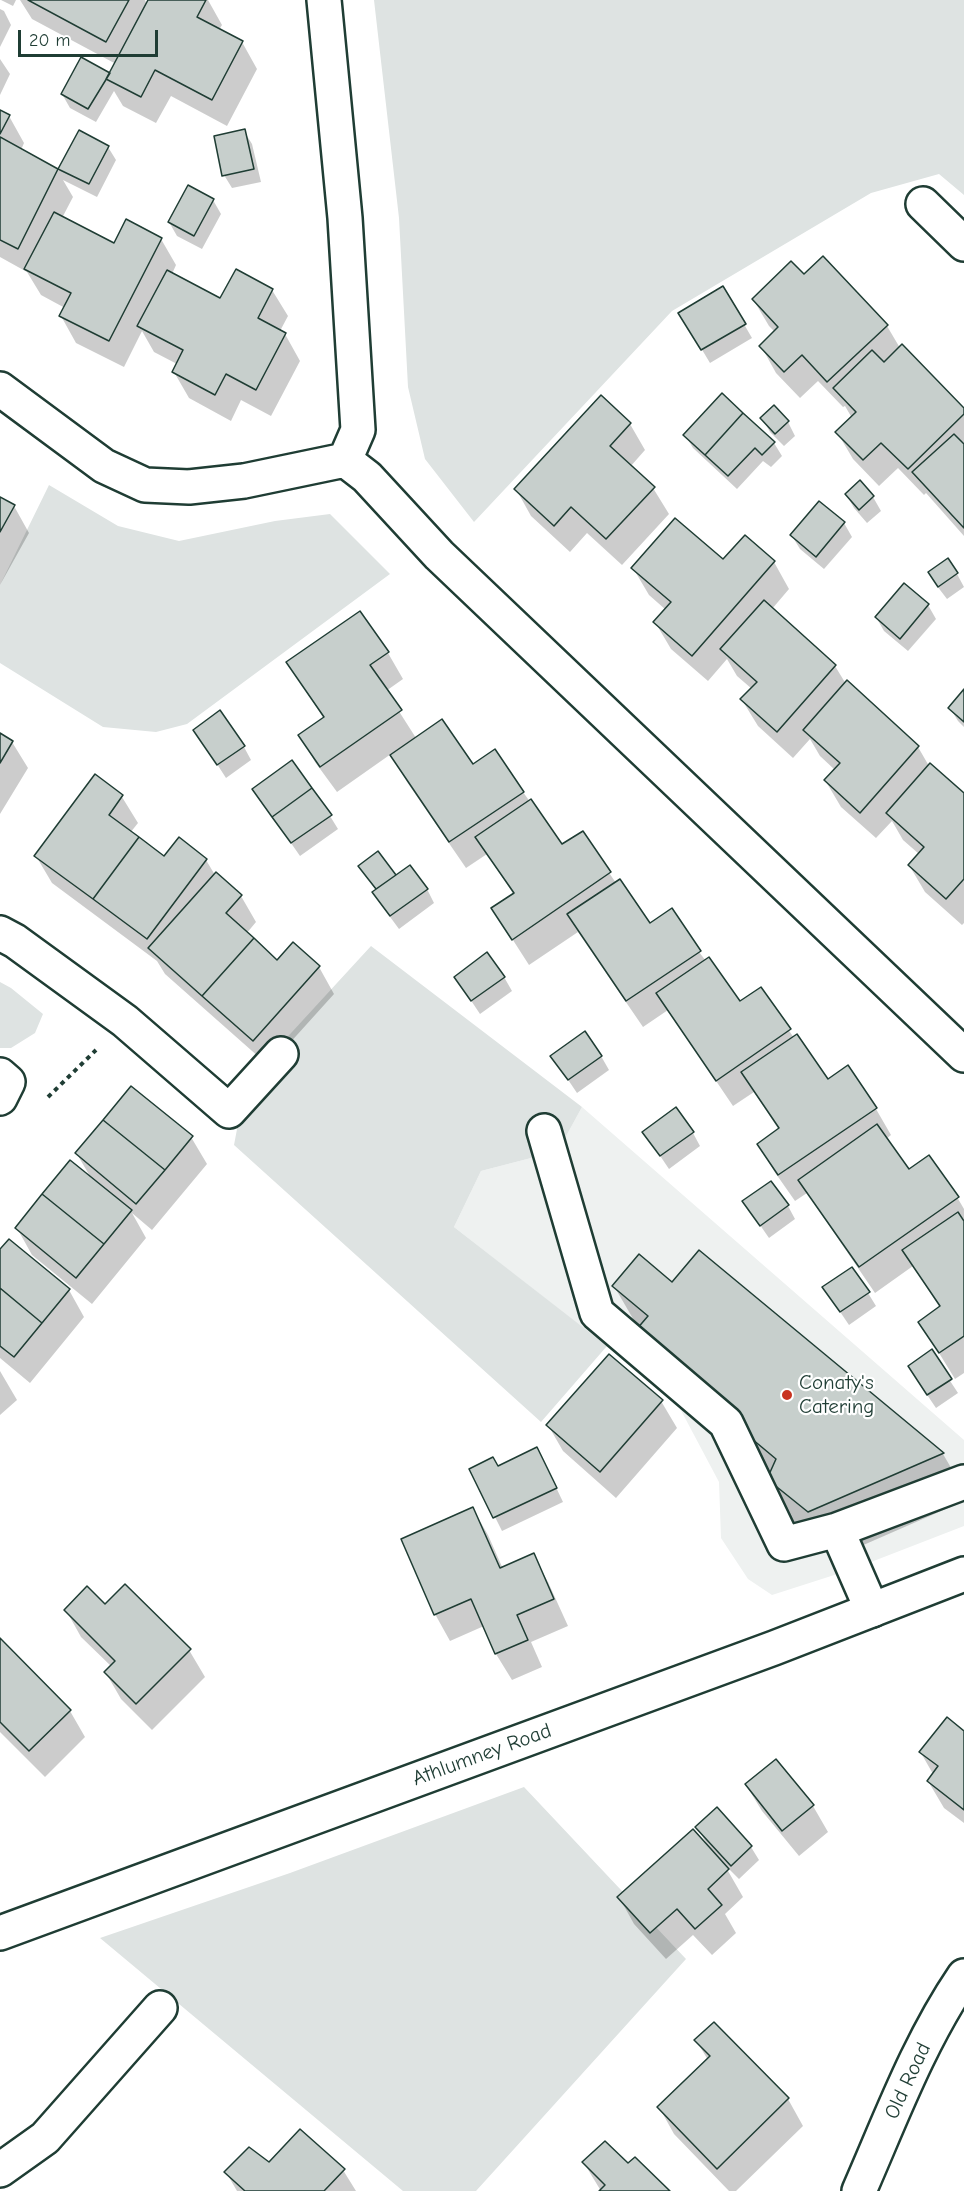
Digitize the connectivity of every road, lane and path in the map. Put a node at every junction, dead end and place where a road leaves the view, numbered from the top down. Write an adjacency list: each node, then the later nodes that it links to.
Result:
1 (324, 0): 5 (street)
2 (923, 204): 3 (street)
3 (964, 244)
4 (0, 389): 5 (street)
5 (345, 460): 9 (street)
6 (0, 933): 7 (street)
7 (125, 1021): 8 (street); 10 (path)
8 (281, 1054)
9 (964, 1055)
10 (3, 1085)
11 (544, 1131): 13 (street)
12 (964, 1482): 13 (street)
13 (837, 1530): 15 (street)
14 (964, 1575): 15 (street, Athlumney Road)
15 (872, 1610): 16 (street, Athlumney Road)
16 (0, 1933)
17 (964, 1976): 20 (street, Old Road)
18 (160, 2008): 19 (street)
19 (0, 2170)
20 (859, 2191)

